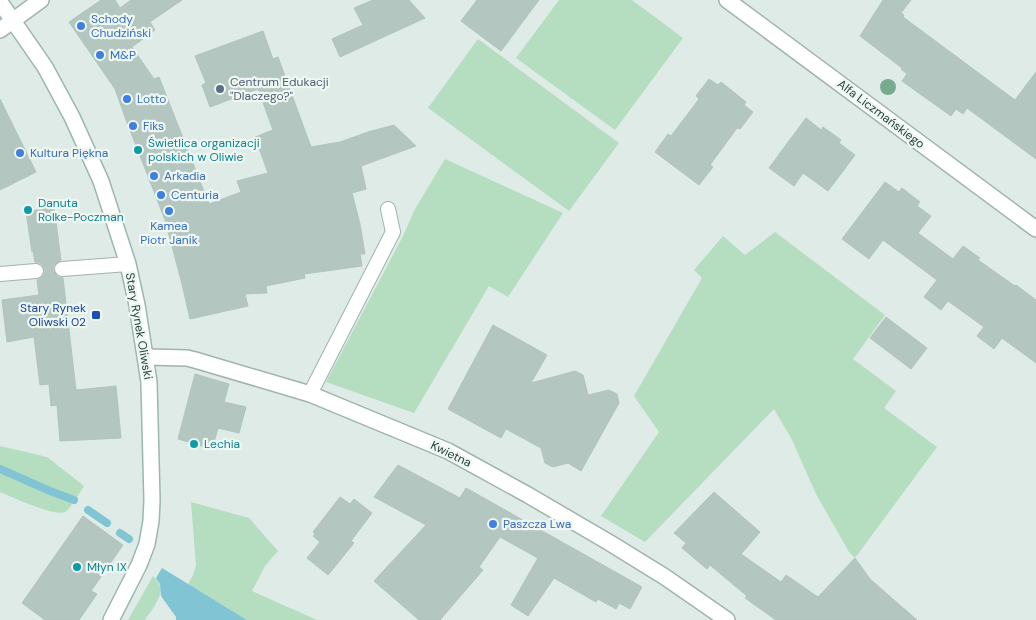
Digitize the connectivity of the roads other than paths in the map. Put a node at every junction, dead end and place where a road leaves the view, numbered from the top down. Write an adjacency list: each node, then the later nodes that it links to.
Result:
1 (41, 0): 4 (street)
2 (727, 0): 7 (street, Alfa Liczmańskiego)
3 (0, 2): 4 (street, Stary Rynek Oliwski)
4 (13, 20): 5 (street); 8 (street, Stary Rynek Oliwski)
5 (0, 30)
6 (388, 209): 13 (lane)
7 (1036, 229)
8 (128, 264): 9 (lane); 12 (street, Stary Rynek Oliwski)
9 (62, 269)
10 (36, 271): 11 (lane)
11 (0, 274)
12 (146, 357): 13 (street, Kwietna); 14 (street, Stary Rynek Oliwski)
13 (310, 394): 15 (street, Kwietna)
14 (111, 620)
15 (727, 620)

